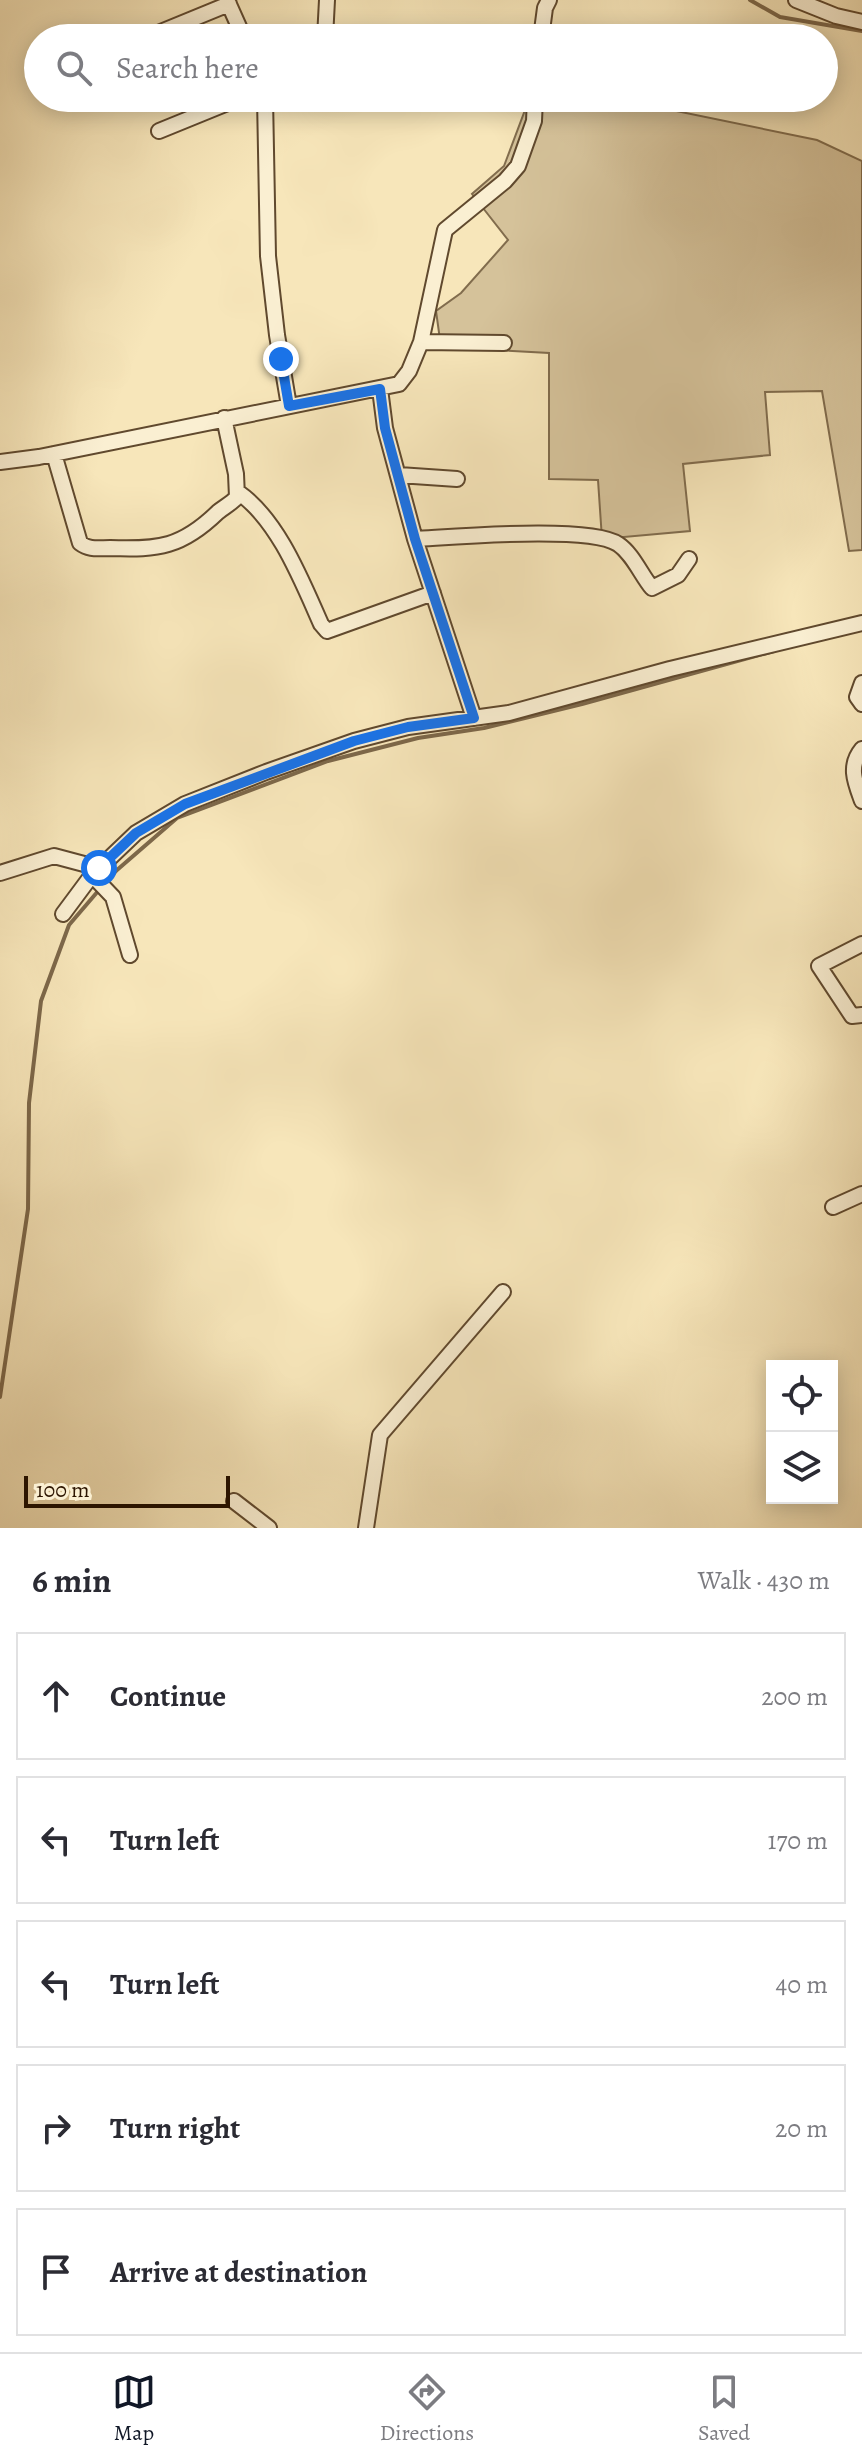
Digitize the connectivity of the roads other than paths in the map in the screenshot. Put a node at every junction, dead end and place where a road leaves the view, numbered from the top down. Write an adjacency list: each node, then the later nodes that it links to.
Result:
1 (327, 0): 8 (street)
2 (549, 0): 9 (street)
3 (796, 0): 5 (street)
4 (228, 2): 6 (street); 7 (street)
5 (862, 22)
6 (178, 24)
7 (238, 24)
8 (326, 24)
9 (543, 24)
10 (206, 112): 13 (street)
11 (265, 112): 17 (street)
12 (534, 112): 14 (street)
13 (159, 131)
14 (421, 342): 15 (street); 16 (street)
15 (504, 343)
16 (380, 389): 17 (street); 21 (street)
17 (289, 406): 18 (street)
18 (224, 418): 19 (street); 23 (street)
19 (54, 454): 20 (street); 23 (street)
20 (0, 462)
21 (399, 475): 22 (street); 24 (street)
22 (457, 479)
23 (238, 492): 26 (street)
24 (415, 539): 25 (street); 26 (street)
25 (689, 559)
26 (433, 593): 30 (street)
27 (862, 623): 30 (street)
28 (862, 683): 29 (street)
29 (862, 704)
30 (474, 718): 34 (street)
31 (862, 749): 32 (street)
32 (862, 801)
33 (0, 873): 34 (street)
34 (95, 873): 35 (street); 37 (street)
35 (63, 914)
36 (862, 944): 38 (street)
37 (130, 955)
38 (862, 1015)
39 (862, 1194): 40 (street)
40 (833, 1207)
41 (503, 1292): 44 (street)
42 (234, 1501): 43 (street)
43 (269, 1528)
44 (366, 1528)

